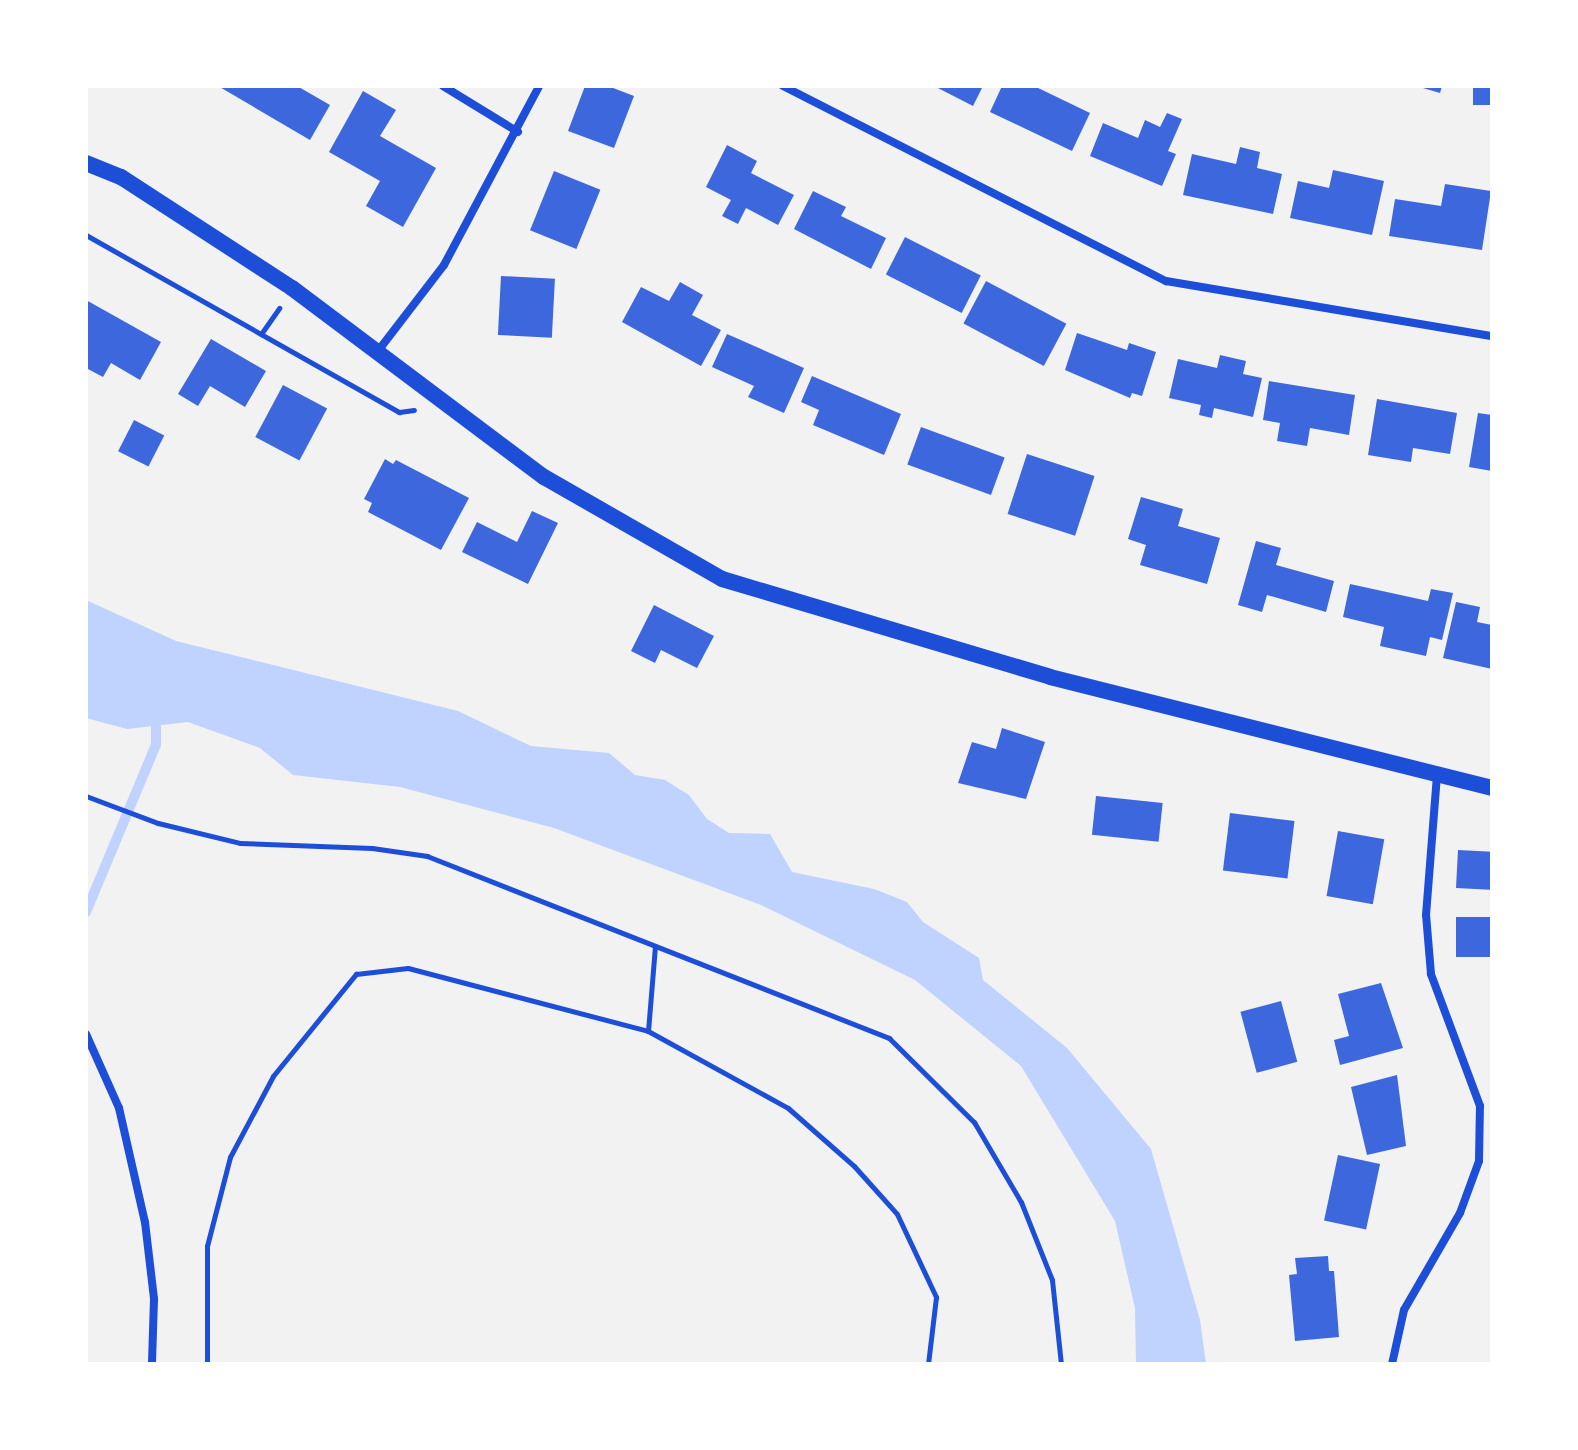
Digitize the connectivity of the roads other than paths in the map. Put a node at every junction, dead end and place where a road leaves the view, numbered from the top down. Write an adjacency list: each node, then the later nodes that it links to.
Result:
1 (443, 86): 4 (street)
2 (539, 86): 4 (street)
3 (783, 86): 6 (street)
4 (518, 132): 7 (street)
5 (86, 163): 7 (main road)
6 (1492, 336)
7 (378, 351): 8 (main road)
8 (1437, 776): 9 (main road); 12 (street)
9 (1492, 788)
10 (86, 1034): 11 (street)
11 (152, 1364)
12 (1392, 1364)

